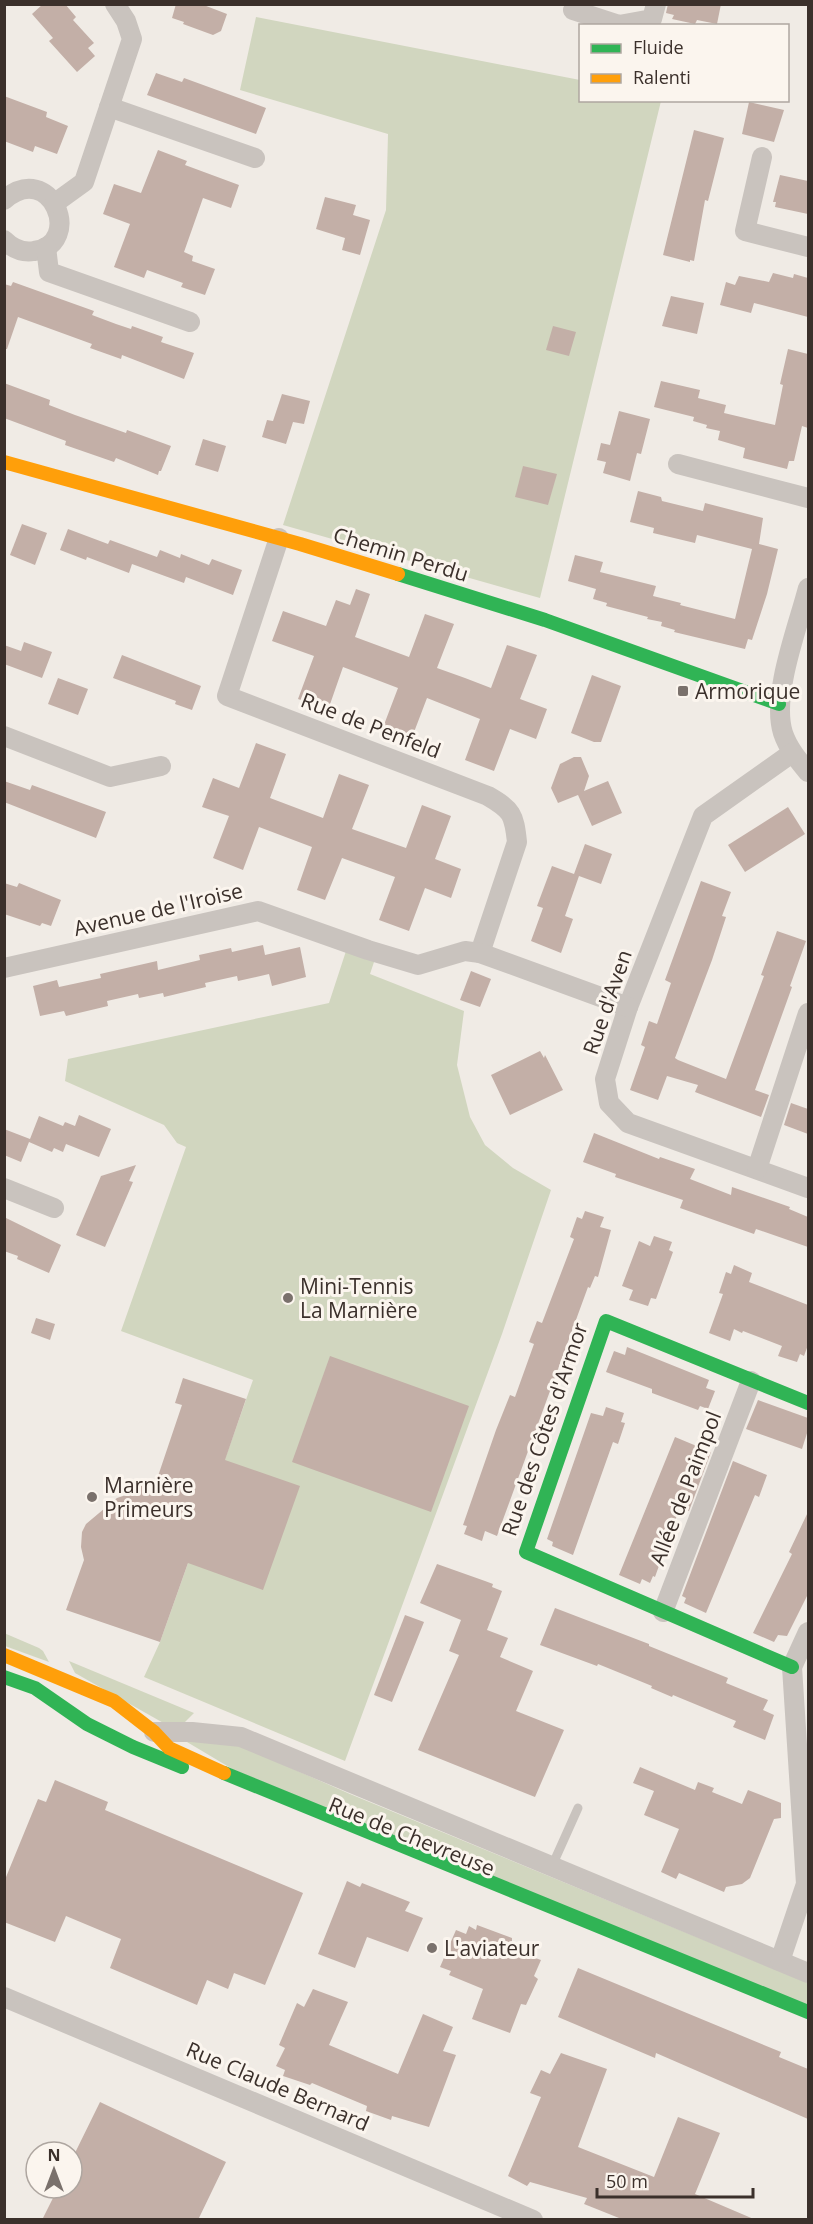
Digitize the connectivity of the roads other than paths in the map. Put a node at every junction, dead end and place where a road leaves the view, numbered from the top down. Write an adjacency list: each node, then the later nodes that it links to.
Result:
1 (116, 4): 6 (street)
2 (656, 4): 5 (street)
3 (573, 10): 4 (street)
4 (616, 24)
5 (624, 24)
6 (109, 107): 8 (street); 10 (street)
7 (762, 157): 13 (street)
8 (255, 158)
9 (4, 200): 10 (street)
10 (55, 203): 12 (street)
11 (4, 240): 12 (street)
12 (46, 247): 14 (street)
13 (808, 247)
14 (190, 322)
15 (4, 462): 18 (street, Chemin Perdu)
16 (678, 464): 17 (street)
17 (808, 498)
18 (279, 538): 20 (street, Chemin Perdu); 25 (street, Rue de Penfeld)
19 (808, 588): 20 (street)
20 (779, 704): 22 (street)
21 (4, 736): 23 (street)
22 (792, 753): 24 (street); 27 (street, Rue d'Aven)
23 (161, 766)
24 (808, 772)
25 (480, 953): 26 (street, Avenue de l'Iroise); 27 (street, Avenue de l'Iroise)
26 (4, 968)
27 (628, 1007): 29 (street, Rue d'Aven)
28 (808, 1013): 29 (street)
29 (757, 1169): 31 (street, Rue d'Aven)
30 (4, 1188): 32 (street)
31 (808, 1188)
32 (54, 1208)
33 (751, 1381): 34 (street, Rue des Côtes d'Armor); 35 (street, Allée de Paimpol); 35 (street, Rue des Côtes d'Armor)
34 (808, 1403)
35 (663, 1612): 38 (street, Rue des Côtes d'Armor)
36 (808, 1632): 38 (street)
37 (4, 1655): 40 (street, Rue de Chevreuse)
38 (792, 1667): 43 (street)
39 (4, 1677): 47 (street, Rue de Chevreuse)
40 (154, 1732): 42 (street, Rue de Chevreuse); 46 (street, Rue de Chevreuse)
41 (578, 1808): 42 (lane)
42 (552, 1866): 43 (street, Rue de Chevreuse)
43 (780, 1961): 44 (street, Rue de Chevreuse)
44 (808, 1973)
45 (4, 1997): 48 (street, Rue Claude Bernard)
46 (808, 2012)
47 (808, 2025)
48 (521, 2217)

